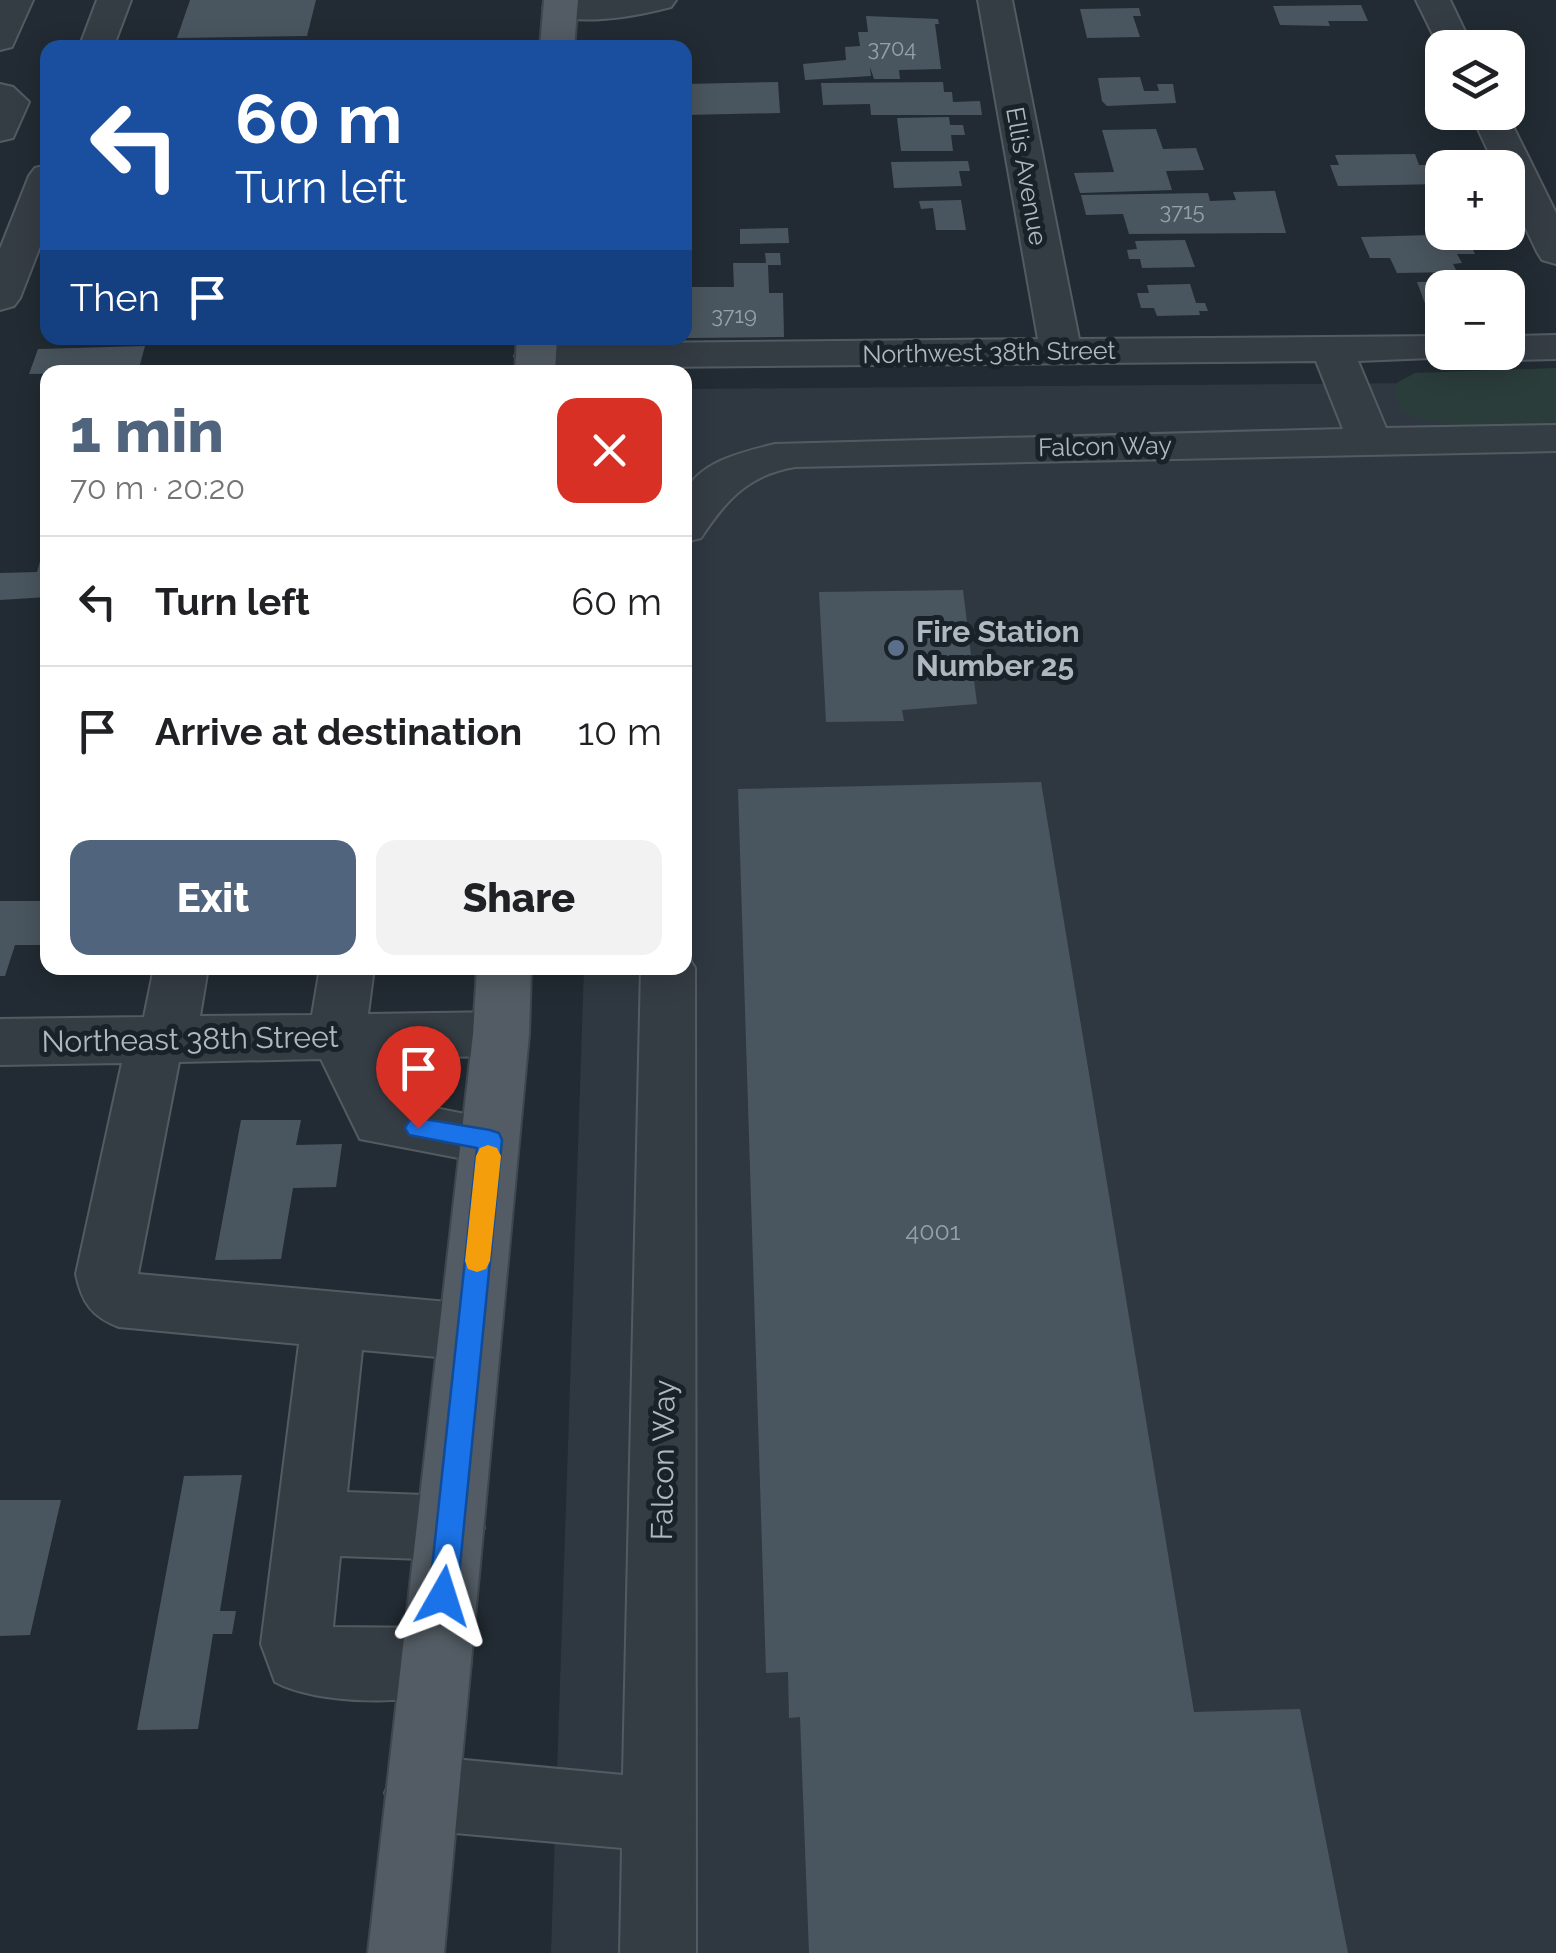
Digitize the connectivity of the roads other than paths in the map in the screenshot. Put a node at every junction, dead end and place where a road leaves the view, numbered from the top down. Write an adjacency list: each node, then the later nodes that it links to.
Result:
1 (16, 0): 8 (street)
2 (114, 0): 9 (street)
3 (659, 0): 6 (street)
4 (995, 0): 19 (street, Ellis Avenue)
5 (1433, 0): 7 (street)
6 (560, 4): 10 (main road)
7 (1447, 30)
8 (0, 40)
9 (99, 40)
10 (558, 40)
11 (1497, 130): 13 (street)
12 (33, 198): 14 (street)
13 (1556, 252)
14 (0, 298)
15 (1556, 347): 17 (street)
16 (1425, 348): 18 (street, Northwest 38th Street)
17 (1525, 348)
18 (1332, 349): 19 (street, Northwest 38th Street); 22 (street)
19 (1062, 352): 20 (street, Northwest 38th Street)
20 (536, 355)
21 (1556, 438): 22 (street, Falcon Way)
22 (1370, 442): 23 (street, Falcon Way)
23 (692, 519)
24 (180, 975): 30 (street)
25 (347, 975): 29 (street)
26 (504, 975): 28 (main road)
27 (668, 975): 39 (street, Falcon Way)
28 (501, 1034): 29 (street, Northeast 38th Street); 32 (main road)
29 (337, 1036): 30 (street, Northeast 38th Street); 32 (street)
30 (161, 1039): 31 (street, Northeast 38th Street); 33 (street)
31 (0, 1042)
32 (490, 1140): 34 (main road)
33 (334, 1319): 34 (street); 35 (street)
34 (470, 1332): 36 (main road)
35 (310, 1523): 36 (street); 37 (street)
36 (450, 1528): 37 (main road)
37 (436, 1662): 38 (main road)
38 (422, 1793): 39 (street); 40 (main road)
39 (660, 1815): 41 (street, Falcon Way)
40 (406, 1953)
41 (658, 1953)

